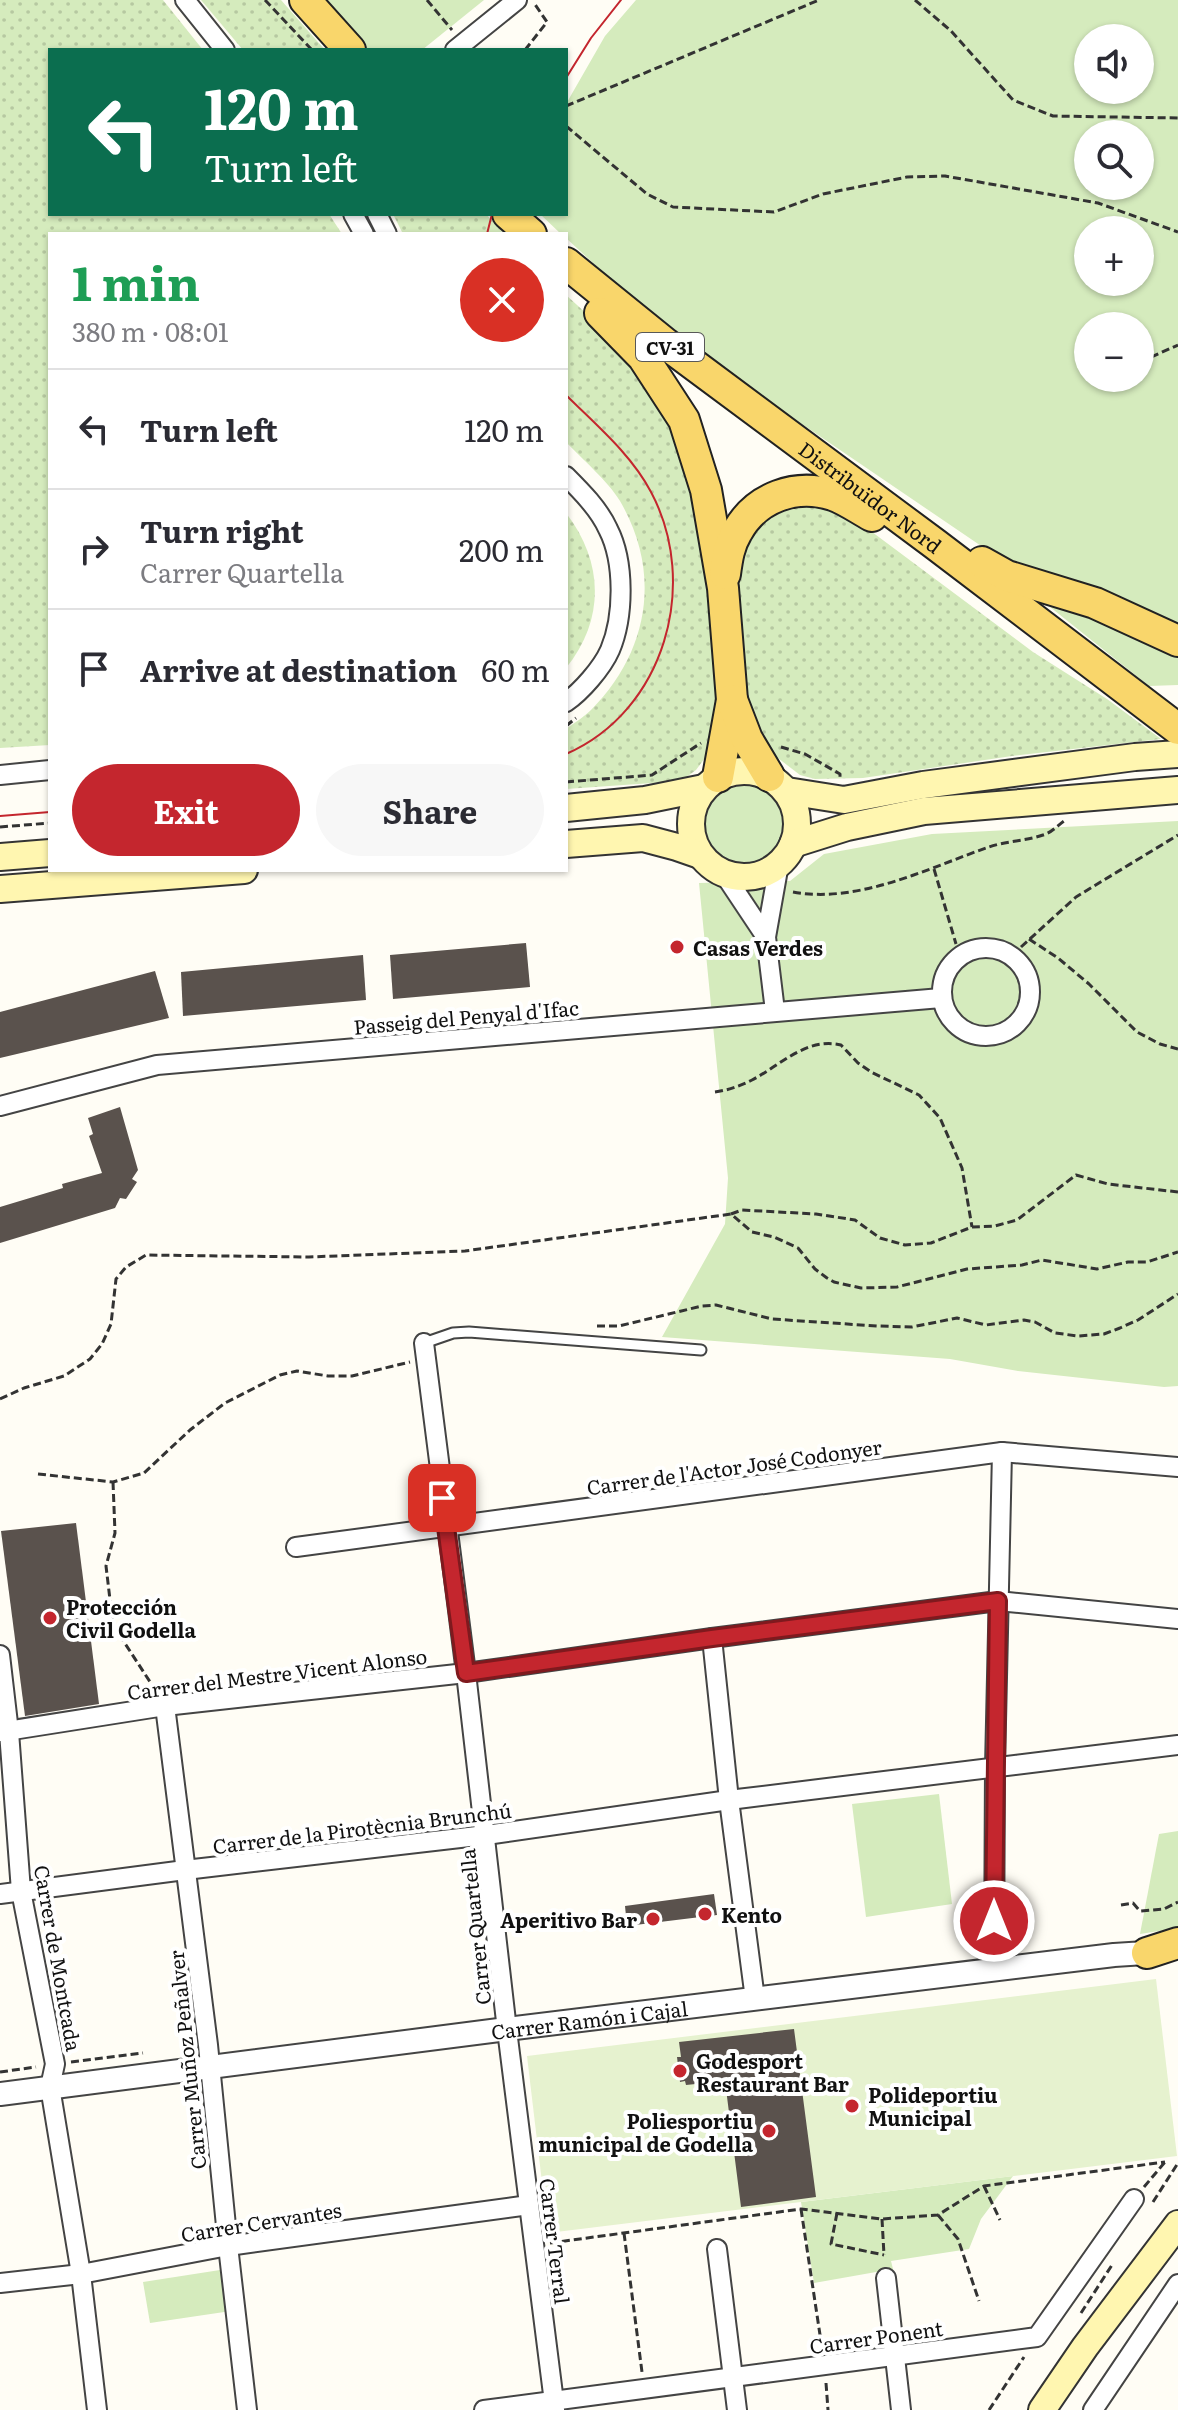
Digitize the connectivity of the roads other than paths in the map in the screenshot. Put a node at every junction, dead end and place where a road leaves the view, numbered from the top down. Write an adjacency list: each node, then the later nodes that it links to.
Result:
1 (185, 0): 4 (street)
2 (305, 0): 5 (main road)
3 (517, 0): 6 (street)
4 (223, 48)
5 (348, 48)
6 (457, 48)
7 (568, 265): 10 (main road, Distribuïdor Nord / CV-31)
8 (568, 284): 11 (main road)
9 (568, 478): 14 (street)
10 (935, 544): 11 (main road); 12 (main road); 15 (main road, Distribuïdor Nord / CV-31)
11 (723, 588): 13 (main road)
12 (1178, 641)
13 (732, 700): 19 (main road); 20 (main road)
14 (568, 701)
15 (1178, 729)
16 (1178, 754): 20 (main road)
17 (48, 770): 18 (street)
18 (0, 775)
19 (711, 782): 20 (main road); 22 (main road); 26 (main road)
20 (778, 784): 25 (main road)
21 (1178, 790): 25 (main road)
22 (568, 808)
23 (568, 844): 26 (main road)
24 (48, 853): 27 (main road)
25 (786, 854): 29 (main road); 31 (street)
26 (700, 855): 29 (main road)
27 (0, 857)
28 (218, 872): 30 (main road)
29 (724, 874): 31 (street)
30 (0, 889)
31 (766, 937): 33 (street)
32 (941, 998): 32 (street); 33 (street, Passeig del Penyal d'Ifac)
33 (775, 1011): 34 (street, Passeig del Penyal d'Ifac)
34 (0, 1106)
35 (424, 1350): 36 (lane); 39 (street, Carrer Quartella)
36 (701, 1350)
37 (1002, 1452): 38 (street, Carrer de l'Actor José Codonyer); 39 (street, Carrer de l'Actor José Codonyer); 41 (street)
38 (1178, 1467)
39 (446, 1527): 40 (street, Carrer de l'Actor José Codonyer); 45 (street, Carrer Quartella)
40 (296, 1547)
41 (998, 1601): 42 (street, Carrer del Mestre Vicent Alonso); 43 (street, Carrer del Mestre Vicent Alonso); 49 (street)
42 (1178, 1619)
43 (712, 1638): 45 (street, Carrer del Mestre Vicent Alonso); 50 (street)
44 (0, 1655): 47 (street, Carrer de Montcada)
45 (466, 1673): 46 (street, Carrer del Mestre Vicent Alonso); 51 (street, Carrer Quartella)
46 (165, 1706): 47 (street, Carrer del Mestre Vicent Alonso); 52 (street, Carrer Muñoz Peñalver)
47 (5, 1732): 53 (street, Carrer de Montcada)
48 (1178, 1745): 49 (street, Carrer de la Pirotècnia Brunchú)
49 (995, 1767): 50 (street, Carrer de la Pirotècnia Brunchú); 58 (street)
50 (729, 1800): 51 (street, Carrer de la Pirotècnia Brunchú); 59 (street)
51 (486, 1835): 52 (street, Carrer de la Pirotècnia Brunchú); 60 (street, Carrer Quartella)
52 (185, 1870): 53 (street, Carrer de la Pirotècnia Brunchú); 61 (street, Carrer Muñoz Peñalver)
53 (21, 1891): 54 (street, Carrer de la Pirotècnia Brunchú); 62 (street, Carrer de Montcada)
54 (0, 1894)
55 (1178, 1943): 57 (main road)
56 (1178, 1950): 57 (street, Carrer Ramón i Cajal)
57 (1147, 1953): 58 (street, Carrer Ramón i Cajal)
58 (994, 1970): 59 (street, Carrer Ramón i Cajal)
59 (755, 1999): 60 (street, Carrer Ramón i Cajal)
60 (507, 2030): 61 (street, Carrer Ramón i Cajal); 65 (street, Carrer Terral)
61 (210, 2067): 62 (street, Carrer Ramón i Cajal); 67 (street, Carrer Muñoz Peñalver)
62 (50, 2087): 63 (street, Carrer Ramón i Cajal); 69 (street, Carrer de Montcada)
63 (0, 2094)
64 (1143, 2200): 73 (street, Carrer Ponent)
65 (529, 2205): 67 (street, Carrer Cervantes); 75 (street, Carrer Terral)
66 (1178, 2224): 81 (main road)
67 (228, 2246): 69 (street, Carrer Cervantes); 77 (street, Carrer Muñoz Peñalver)
68 (717, 2249): 74 (street)
69 (81, 2274): 71 (street, Carrer Cervantes); 76 (street, Carrer de Montcada)
70 (886, 2278): 73 (street)
71 (0, 2283)
72 (1178, 2284): 82 (street)
73 (896, 2356): 74 (street, Carrer Ponent); 80 (street)
74 (734, 2378): 75 (street, Carrer Ponent); 79 (street)
75 (554, 2406): 78 (street, Carrer Ponent)
76 (97, 2410)
77 (247, 2410)
78 (484, 2410)
79 (737, 2410)
80 (901, 2410)
81 (1042, 2410)
82 (1093, 2410)

